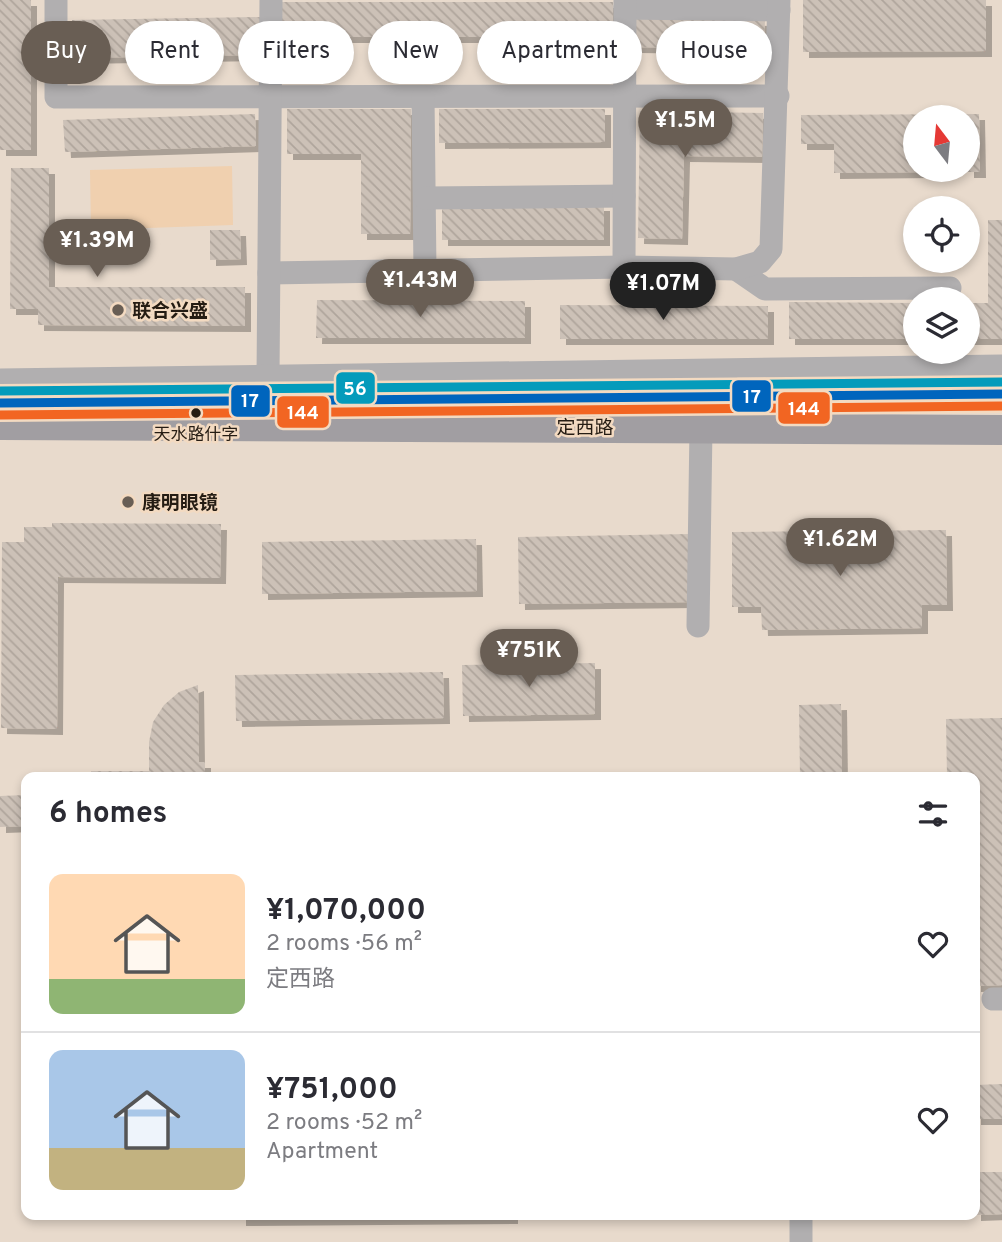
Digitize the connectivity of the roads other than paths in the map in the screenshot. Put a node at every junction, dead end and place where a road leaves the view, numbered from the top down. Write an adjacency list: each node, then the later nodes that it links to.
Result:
1 (56, 0): 8 (street)
2 (271, 0): 8 (street)
3 (625, 4): 4 (street); 7 (street)
4 (779, 5): 5 (street)
5 (778, 96): 7 (street); 12 (street)
6 (423, 97): 7 (street); 8 (street); 10 (street)
7 (625, 97): 9 (street)
8 (270, 98): 14 (street)
9 (624, 196): 10 (street); 11 (street)
10 (425, 198): 13 (street)
11 (624, 267): 12 (street); 13 (street)
12 (736, 270): 15 (street)
13 (425, 271): 14 (street)
14 (269, 273): 17 (street)
15 (903, 288)
16 (1002, 366): 17 (street)
17 (268, 378): 18 (street)
18 (0, 380)
19 (1002, 394): 20 (main road, 定西路)
20 (0, 403)
21 (0, 425): 22 (main road, 定西路)
22 (701, 428): 23 (main road, 定西路); 24 (street)
23 (1002, 430)
24 (698, 626)
25 (801, 1220): 26 (street)
26 (801, 1242)

